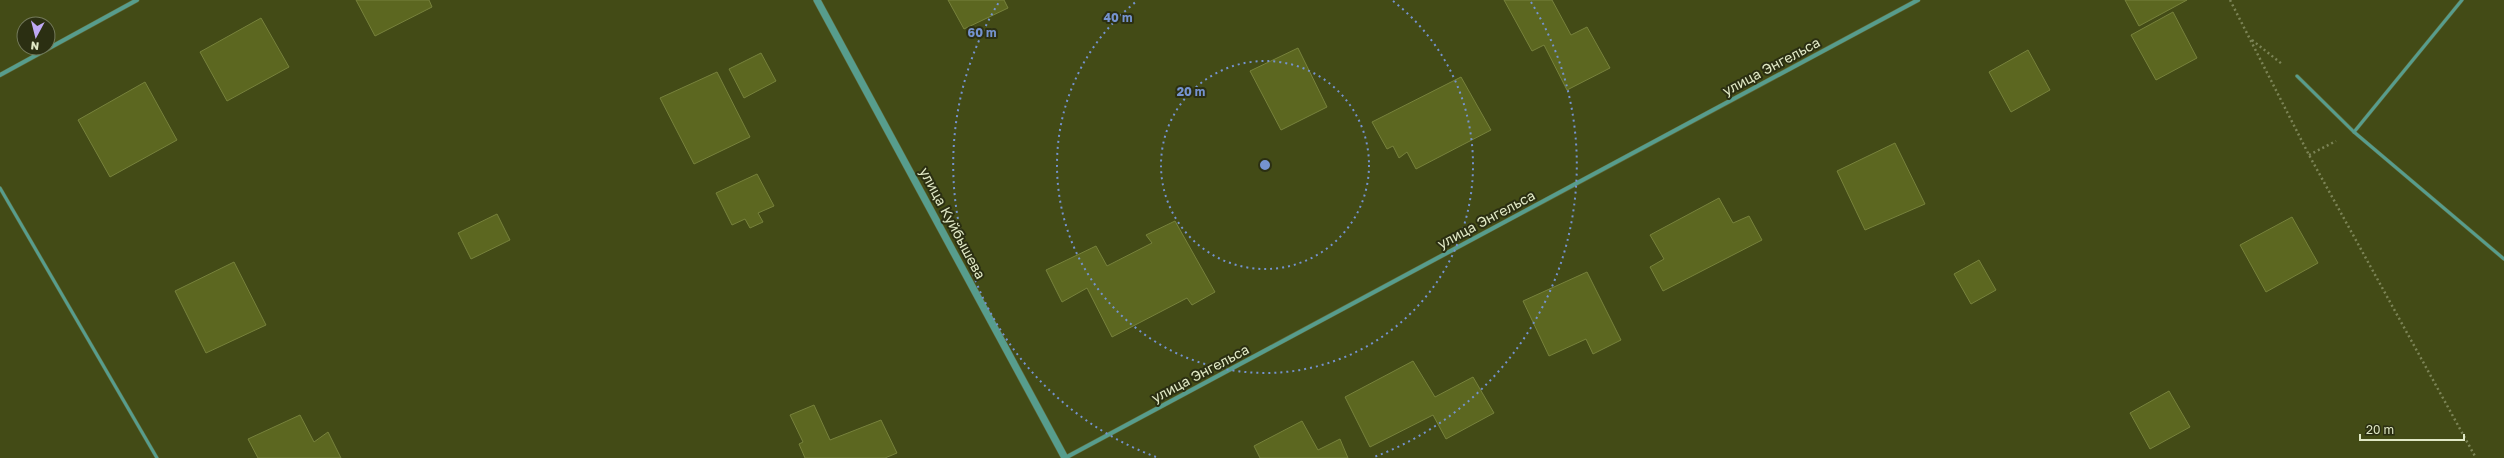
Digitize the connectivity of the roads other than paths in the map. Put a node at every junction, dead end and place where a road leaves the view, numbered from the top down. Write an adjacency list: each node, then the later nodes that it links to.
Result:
1 (137, 0): 5 (street)
2 (817, 0): 11 (street, улица Куйбышева)
3 (1918, 0): 11 (street, улица Энгельса)
4 (2462, 0): 7 (lane)
5 (0, 75)
6 (2297, 76): 7 (lane)
7 (2354, 132): 9 (lane)
8 (0, 188): 10 (lane)
9 (2504, 258)
10 (157, 458)
11 (1065, 458)

